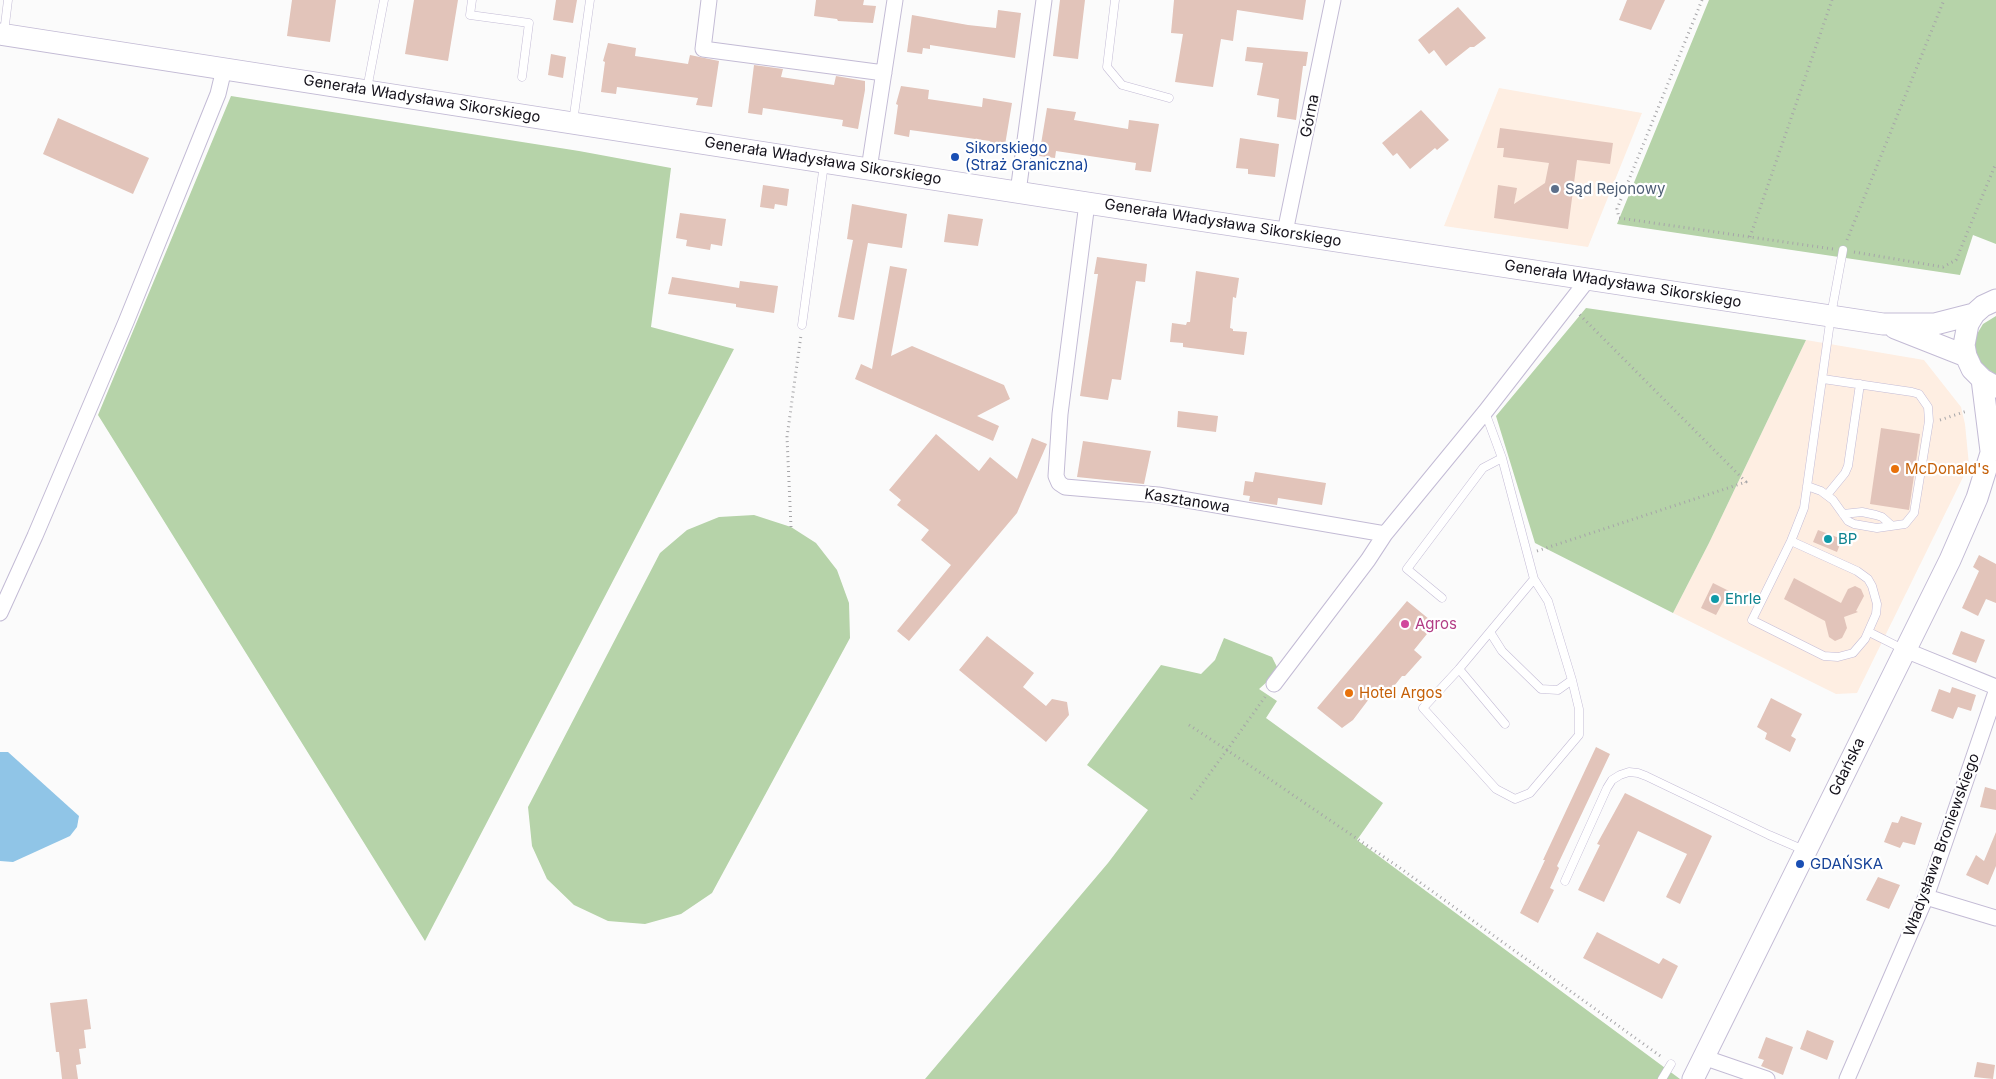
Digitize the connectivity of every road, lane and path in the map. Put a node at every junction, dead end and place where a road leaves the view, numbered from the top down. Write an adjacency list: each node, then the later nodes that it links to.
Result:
1 (8, 0): 13 (lane)
2 (384, 0): 17 (lane)
3 (472, 0): 16 (lane)
4 (590, 0): 19 (lane)
5 (709, 0): 15 (street)
6 (895, 0): 15 (street)
7 (1044, 0): 23 (street)
8 (1115, 0): 18 (lane)
9 (1333, 0): 25 (street, Górna)
10 (1702, 0): 26 (path)
11 (1832, 0): 26 (path)
12 (1944, 0): 27 (path)
13 (2, 34): 14 (main road, Generała Władysława Sikorskiego)
14 (224, 69): 17 (main road, Generała Władysława Sikorskiego); 54 (street)
15 (884, 73): 22 (street)
16 (522, 77)
17 (367, 90): 19 (main road, Generała Władysława Sikorskiego)
18 (1169, 98)
19 (573, 122): 20 (main road, Generała Władysława Sikorskiego)
20 (824, 162): 22 (main road, Generała Władysława Sikorskiego); 33 (lane)
21 (1996, 163): 27 (path)
22 (869, 169): 23 (main road, Generała Władysława Sikorskiego)
23 (1018, 192): 24 (main road, Generała Władysława Sikorskiego)
24 (1087, 202): 25 (main road, Generała Władysława Sikorskiego); 49 (street, Kasztanowa)
25 (1285, 232): 28 (main road, Generała Władysława Sikorskiego)
26 (1750, 237): 27 (path)
27 (1843, 250): 32 (lane)
28 (1588, 278): 32 (main road, Generała Władysława Sikorskiego); 40 (street)
29 (1996, 300): 31 (main road, Generała Władysława Sikorskiego)
30 (1582, 307): 51 (path)
31 (1974, 314): 34 (main road, Generała Władysława Sikorskiego); 35 (main road)
32 (1831, 315): 34 (main road, Generała Władysława Sikorskiego); 36 (lane)
33 (802, 324): 48 (path)
34 (1883, 324): 35 (main road, Generała Władysława Sikorskiego)
35 (1966, 356): 37 (main road)
36 (1823, 379): 38 (lane); 44 (lane)
37 (1989, 383): 43 (main road, Gdańska)
38 (1860, 384): 41 (lane); 45 (lane)
39 (1970, 410): 41 (path)
40 (1485, 412): 42 (lane); 49 (street)
41 (1928, 425): 47 (lane)
42 (1502, 458): 51 (lane); 53 (lane)
43 (1992, 458): 57 (main road, Gdańska)
44 (1807, 486): 45 (lane); 50 (lane)
45 (1827, 495): 46 (lane)
46 (1844, 514): 47 (lane); 47 (lane)
47 (1891, 525)
48 (792, 527)
49 (1385, 534): 60 (street)
50 (1791, 541): 56 (lane); 56 (lane)
51 (1527, 554): 52 (lane)
52 (1534, 579): 55 (lane); 59 (lane)
53 (1442, 598)
54 (0, 613)
55 (1490, 632): 58 (lane); 59 (lane)
56 (1869, 632): 57 (lane)
57 (1905, 650): 61 (street); 67 (main road, Gdańska)
58 (1458, 669): 59 (lane); 63 (lane)
59 (1572, 680)
60 (1274, 684): 65 (path)
61 (1996, 687)
62 (1996, 692): 69 (street, Władysława Broniewskiego)
63 (1505, 724)
64 (1189, 725): 65 (path)
65 (1227, 750): 66 (path); 72 (path)
66 (1191, 799)
67 (1806, 851): 68 (lane); 71 (main road, Gdańska)
68 (1565, 881)
69 (1926, 897): 70 (street); 76 (street, Władysława Broniewskiego)
70 (1996, 918)
71 (1703, 1058): 74 (main road, Gdańska); 75 (street)
72 (1671, 1064): 73 (lane)
73 (1662, 1079)
74 (1693, 1079)
75 (1767, 1079)
76 (1846, 1079)

